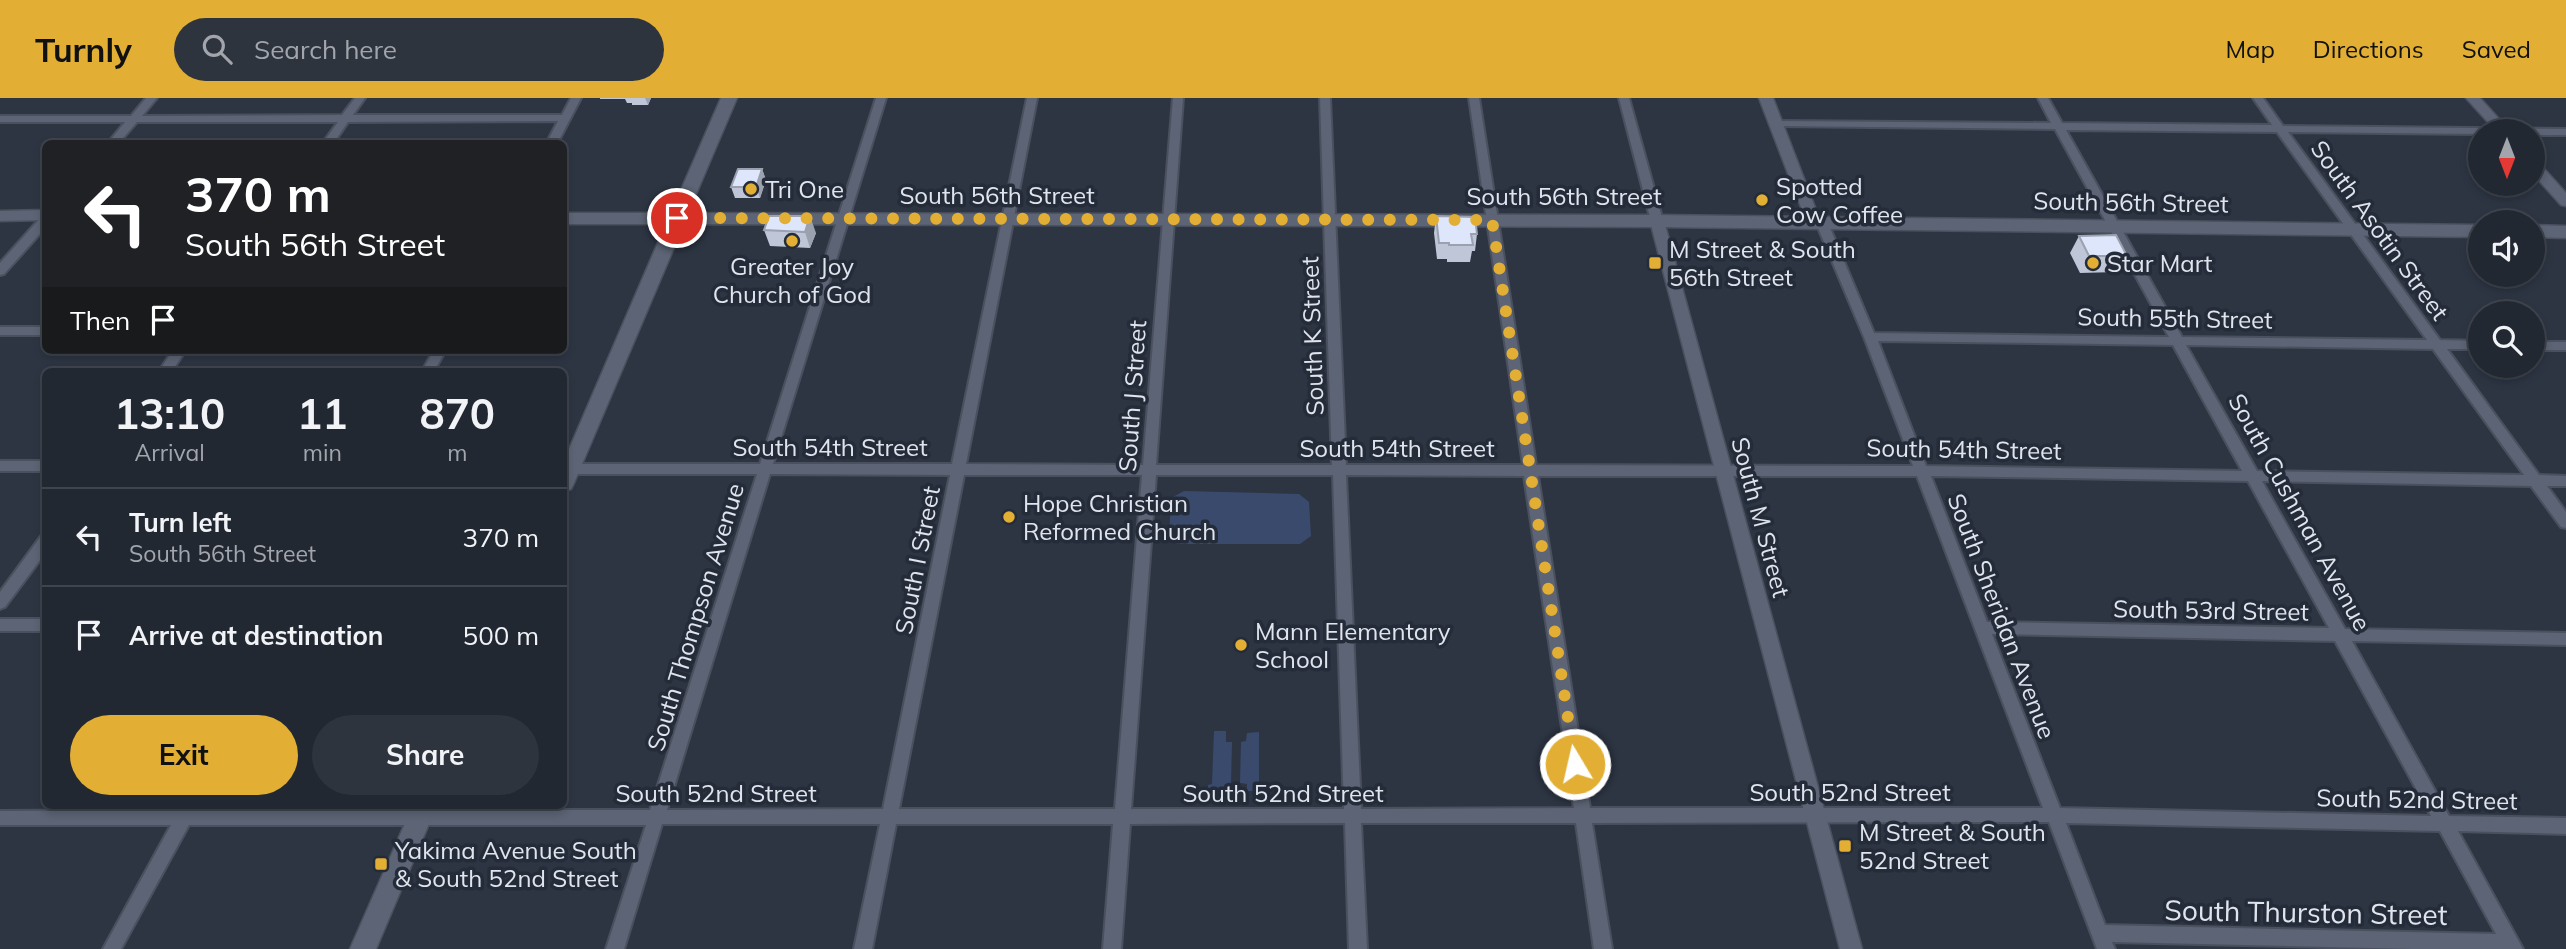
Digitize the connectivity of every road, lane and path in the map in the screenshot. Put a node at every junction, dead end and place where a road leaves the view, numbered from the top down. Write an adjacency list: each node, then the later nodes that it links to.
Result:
1 (152, 98): 15 (street)
2 (360, 98): 16 (street)
3 (576, 98): 17 (street)
4 (729, 98): 34 (main road)
5 (881, 98): 35 (street, South Thompson Avenue)
6 (1032, 98): 36 (street, South I Street)
7 (1178, 98): 37 (street, South J Street)
8 (1325, 98): 38 (street, South K Street)
9 (1474, 98): 39 (street)
10 (1624, 98): 40 (street, South M Street)
11 (1766, 98): 20 (street, South Sheridan Avenue)
12 (2043, 98): 21 (street, South Cushman Avenue)
13 (2258, 98): 22 (street, South Asotin Street)
14 (2473, 98): 19 (street)
15 (134, 118): 16 (street); 18 (street); 26 (street)
16 (345, 118): 17 (street); 27 (street)
17 (565, 118): 28 (street)
18 (0, 119)
19 (2492, 119)
20 (1776, 123): 21 (street); 42 (street, South Sheridan Avenue)
21 (2059, 126): 22 (street); 43 (street, South Cushman Avenue)
22 (2280, 128): 23 (street); 44 (street, South Asotin Street)
23 (2468, 131)
24 (2545, 132): 25 (street)
25 (2566, 132)
26 (115, 140)
27 (330, 140)
28 (553, 140)
29 (2545, 179): 30 (street)
30 (2566, 202)
31 (0, 216): 32 (main road)
32 (42, 217)
33 (567, 218): 34 (main road, South 56th Street)
34 (677, 218): 35 (main road, South 56th Street); 59 (main road)
35 (842, 219): 36 (main road, South 56th Street); 60 (street, South Thompson Avenue)
36 (1008, 220): 37 (main road, South 56th Street); 61 (street, South I Street)
37 (1168, 220): 38 (main road, South 56th Street); 66 (street, South J Street)
38 (1330, 220): 39 (main road, South 56th Street); 64 (street, South K Street)
39 (1492, 220): 40 (main road, South 56th Street); 62 (street)
40 (1657, 221): 42 (main road, South 56th Street); 63 (street, South M Street)
41 (42, 222): 48 (street)
42 (1818, 223): 43 (main road, South 56th Street); 51 (street, South Sheridan Avenue)
43 (2115, 226): 44 (main road, South 56th Street); 52 (street, South Cushman Avenue)
44 (2354, 229): 45 (main road, South 56th Street); 53 (street, South Asotin Street)
45 (2468, 231)
46 (2545, 231): 47 (main road)
47 (2566, 232)
48 (0, 271)
49 (0, 331): 50 (street)
50 (42, 331)
51 (1870, 337): 52 (street, South 55th Street); 65 (street, South Sheridan Avenue)
52 (2179, 341): 53 (street, South 55th Street); 68 (street, South Cushman Avenue)
53 (2437, 345): 54 (street, South 55th Street); 69 (street, South Asotin Street)
54 (2468, 345)
55 (2545, 346): 56 (street)
56 (2566, 346)
57 (0, 466): 58 (street)
58 (42, 466)
59 (567, 469)
60 (764, 470): 61 (street, South 54th Street); 67 (street, South 54th Street); 86 (street, South Thompson Avenue)
61 (958, 470): 66 (street, South 54th Street); 87 (street, South I Street)
62 (1531, 470): 63 (street, South 54th Street); 64 (street, South 54th Street); 83 (street)
63 (1723, 470): 65 (street, South 54th Street); 84 (street, South M Street)
64 (1340, 471): 66 (street, South 54th Street); 82 (street, South K Street)
65 (1921, 471): 68 (street, South 54th Street); 76 (street, South Sheridan Avenue)
66 (1149, 472): 88 (street, South J Street)
67 (567, 474)
68 (2253, 476): 69 (street, South 54th Street); 77 (street, South Cushman Avenue)
69 (2536, 481): 70 (street, South 54th Street); 71 (street, South Asotin Street)
70 (2566, 481)
71 (2566, 523)
72 (42, 546): 73 (street)
73 (0, 604)
74 (0, 625): 75 (street)
75 (42, 625)
76 (1982, 628): 77 (street, South 53rd Street); 81 (street, South Sheridan Avenue)
77 (2342, 635): 78 (street, South 53rd Street); 89 (street, South Cushman Avenue)
78 (2566, 639)
79 (422, 811): 80 (street, South 52nd Street); 86 (street, South 52nd Street); 94 (main road)
80 (187, 812): 85 (street, South 52nd Street); 93 (street)
81 (2054, 815): 84 (street, South 52nd Street); 89 (street, South 52nd Street); 91 (street, South Sheridan Avenue)
82 (1352, 817): 83 (street, South 52nd Street); 88 (street, South 52nd Street); 98 (street, South K Street)
83 (1583, 817): 84 (street, South 52nd Street); 99 (street)
84 (1816, 817): 100 (street, South M Street)
85 (0, 818)
86 (656, 818): 87 (street, South 52nd Street); 95 (street, South Thompson Avenue)
87 (889, 818): 88 (street, South 52nd Street); 96 (street, South I Street)
88 (1122, 818): 97 (street, South J Street)
89 (2446, 824): 90 (street, South 52nd Street); 92 (street, South Cushman Avenue)
90 (2566, 826)
91 (2103, 941): 92 (street, South Thurston Street)
92 (2513, 946)
93 (113, 949)
94 (362, 949)
95 (615, 949)
96 (863, 949)
97 (1112, 949)
98 (1358, 949)
99 (1603, 949)
100 (1851, 949)

